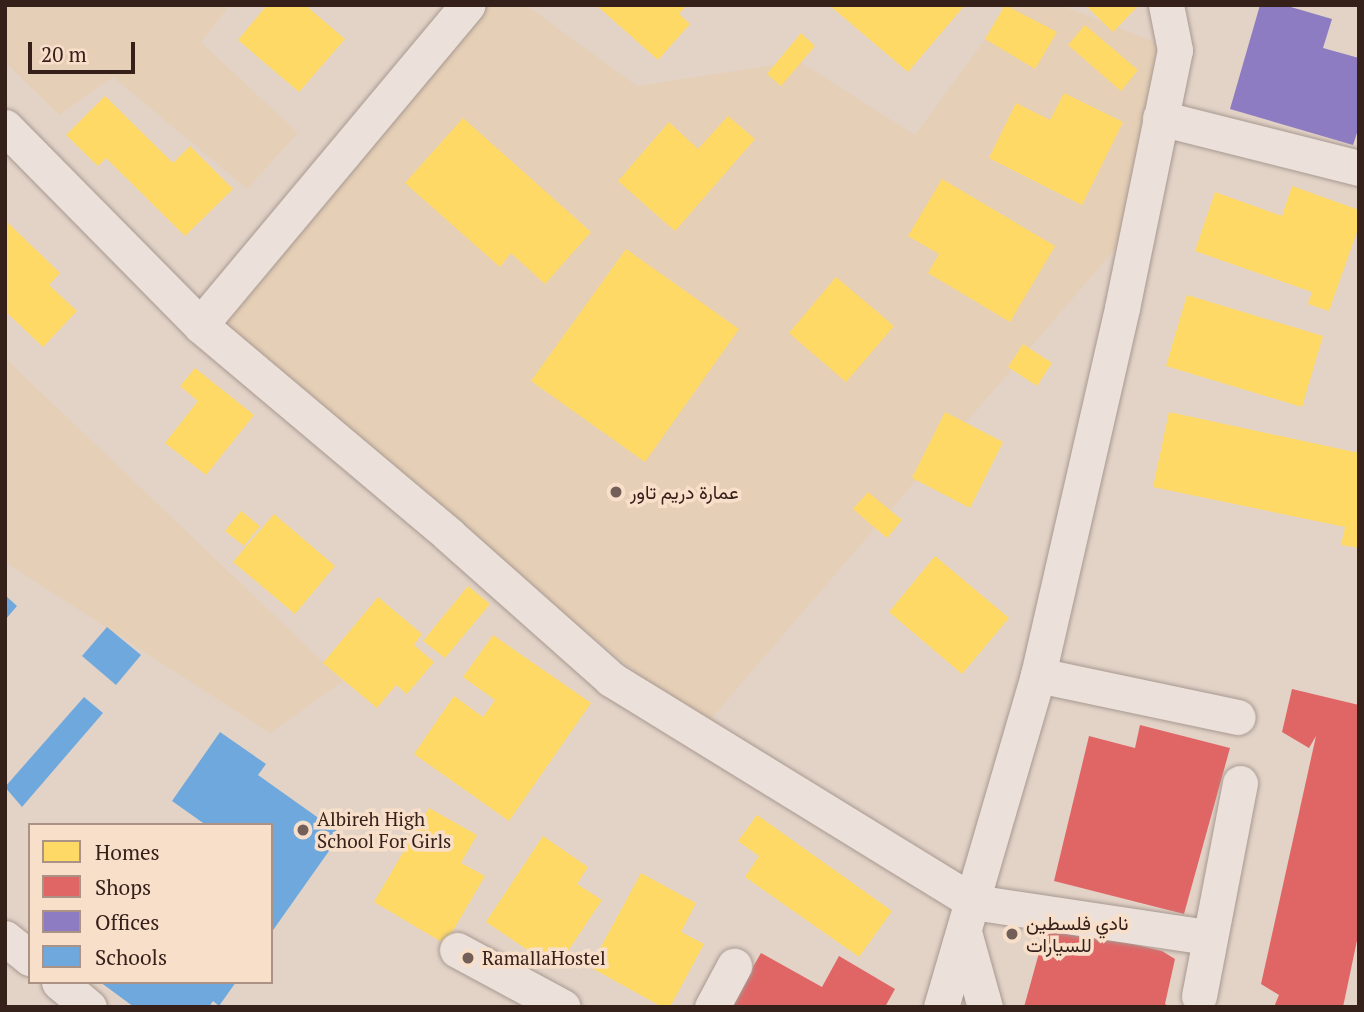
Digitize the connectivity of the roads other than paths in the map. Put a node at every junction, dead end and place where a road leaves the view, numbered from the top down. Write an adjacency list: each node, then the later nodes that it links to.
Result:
1 (468, 5): 6 (street)
2 (1166, 5): 3 (street)
3 (1160, 118): 5 (street); 7 (street)
4 (5, 127): 6 (street)
5 (1359, 168)
6 (200, 325): 10 (street)
7 (1038, 675): 8 (street); 10 (street)
8 (1238, 717)
9 (1240, 783): 11 (street)
10 (968, 917): 11 (street); 21 (street); 22 (street)
11 (1208, 937): 17 (street)
12 (5, 938): 14 (street)
13 (457, 950): 19 (street)
14 (28, 956)
15 (734, 966): 20 (street)
16 (61, 984): 18 (street)
17 (1199, 996)
18 (89, 1007)
19 (563, 1007)
20 (712, 1007)
21 (941, 1007)
22 (985, 1007)

